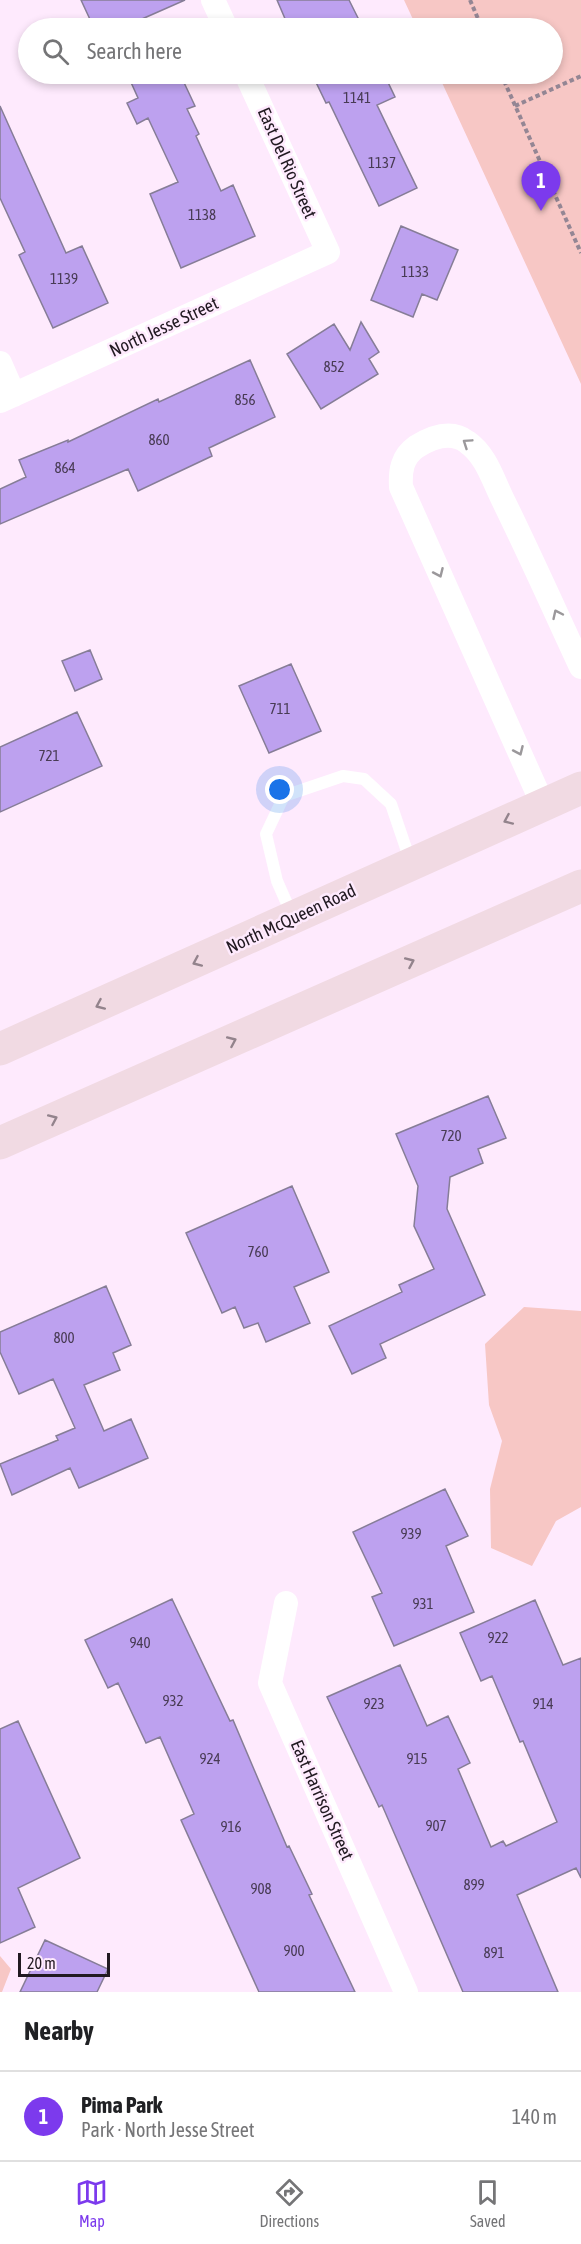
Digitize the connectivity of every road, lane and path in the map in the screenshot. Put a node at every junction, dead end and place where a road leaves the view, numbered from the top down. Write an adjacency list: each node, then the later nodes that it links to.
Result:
1 (213, 0): 3 (street)
2 (470, 0): 4 (path)
3 (221, 18)
4 (478, 18)
5 (581, 76): 8 (path)
6 (251, 84): 9 (street, East Del Rio Street)
7 (505, 84): 8 (path)
8 (514, 106): 10 (path)
9 (328, 252): 12 (street, North Jesse Street)
10 (581, 253)
11 (0, 363): 12 (street)
12 (7, 398)
13 (581, 667): 15 (street, one-way to 15)
14 (581, 788): 15 (main road, North McQueen Road)
15 (543, 805): 16 (main road, North McQueen Road, one-way to 16)
16 (411, 864): 18 (main road, North McQueen Road); 18 (lane)
17 (581, 886): 20 (main road, one-way to 17)
18 (294, 918): 19 (main road, North McQueen Road, one-way to 19)
19 (0, 1049)
20 (0, 1143)
21 (286, 1603): 22 (street, East Harrison Street)
22 (406, 1992)

